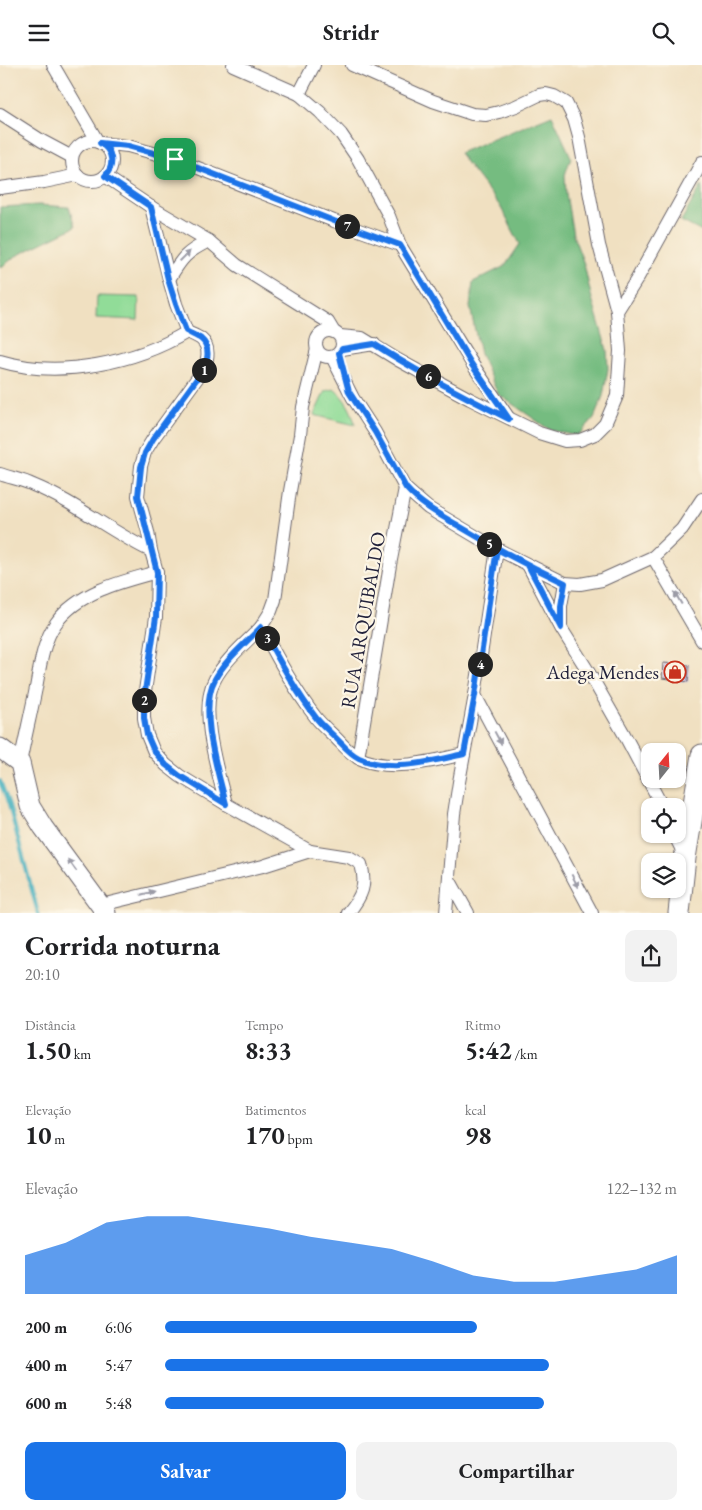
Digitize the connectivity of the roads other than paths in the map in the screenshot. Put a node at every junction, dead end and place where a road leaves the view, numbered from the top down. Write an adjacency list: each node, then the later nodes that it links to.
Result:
1 (53, 65): 7 (street)
2 (233, 65): 5 (street)
3 (314, 65): 5 (street)
4 (352, 65): 18 (street)
5 (299, 94): 15 (street)
6 (0, 114): 8 (street)
7 (99, 143): 8 (street); 11 (street); 15 (street)
8 (72, 157): 10 (street)
9 (702, 162): 18 (street)
10 (78, 175): 11 (street); 12 (street)
11 (105, 176): 13 (street)
12 (0, 188)
13 (151, 207): 14 (street); 16 (street)
14 (209, 241): 16 (street, one-way to 14); 17 (street)
15 (400, 245): 22 (street)
16 (168, 279): 19 (street)
17 (308, 309): 20 (street); 20 (street)
18 (617, 311): 22 (street)
19 (186, 331): 21 (street); 27 (street)
20 (333, 348): 22 (street); 24 (street); 32 (street)
21 (0, 361)
22 (509, 419)
23 (0, 475): 27 (street)
24 (406, 488): 26 (street); 39 (street, RUA ARQUIBALDO)
25 (702, 499): 28 (street)
26 (497, 549): 29 (street); 35 (street)
27 (151, 551): 30 (street)
28 (653, 557): 31 (street); 34 (street, one-way to 28)
29 (528, 565): 31 (street); 33 (street)
30 (157, 572): 40 (street); 42 (street)
31 (565, 583): 33 (street)
32 (261, 627): 39 (street); 42 (street)
33 (561, 628): 41 (street)
34 (702, 641)
35 (475, 695): 37 (street); 51 (street, one-way to 51)
36 (0, 748): 40 (main road)
37 (464, 754): 39 (street); 46 (street)
38 (702, 755): 43 (main road)
39 (358, 758)
40 (20, 763): 47 (main road, one-way to 40)
41 (658, 798)
42 (226, 804): 45 (street)
43 (686, 811)
44 (683, 843): 52 (main road)
45 (310, 851): 47 (street, one-way to 45); 48 (street)
46 (449, 879): 49 (street); 50 (street)
47 (104, 909)
48 (348, 913)
49 (446, 913)
50 (468, 913)
51 (592, 913)
52 (679, 913)

